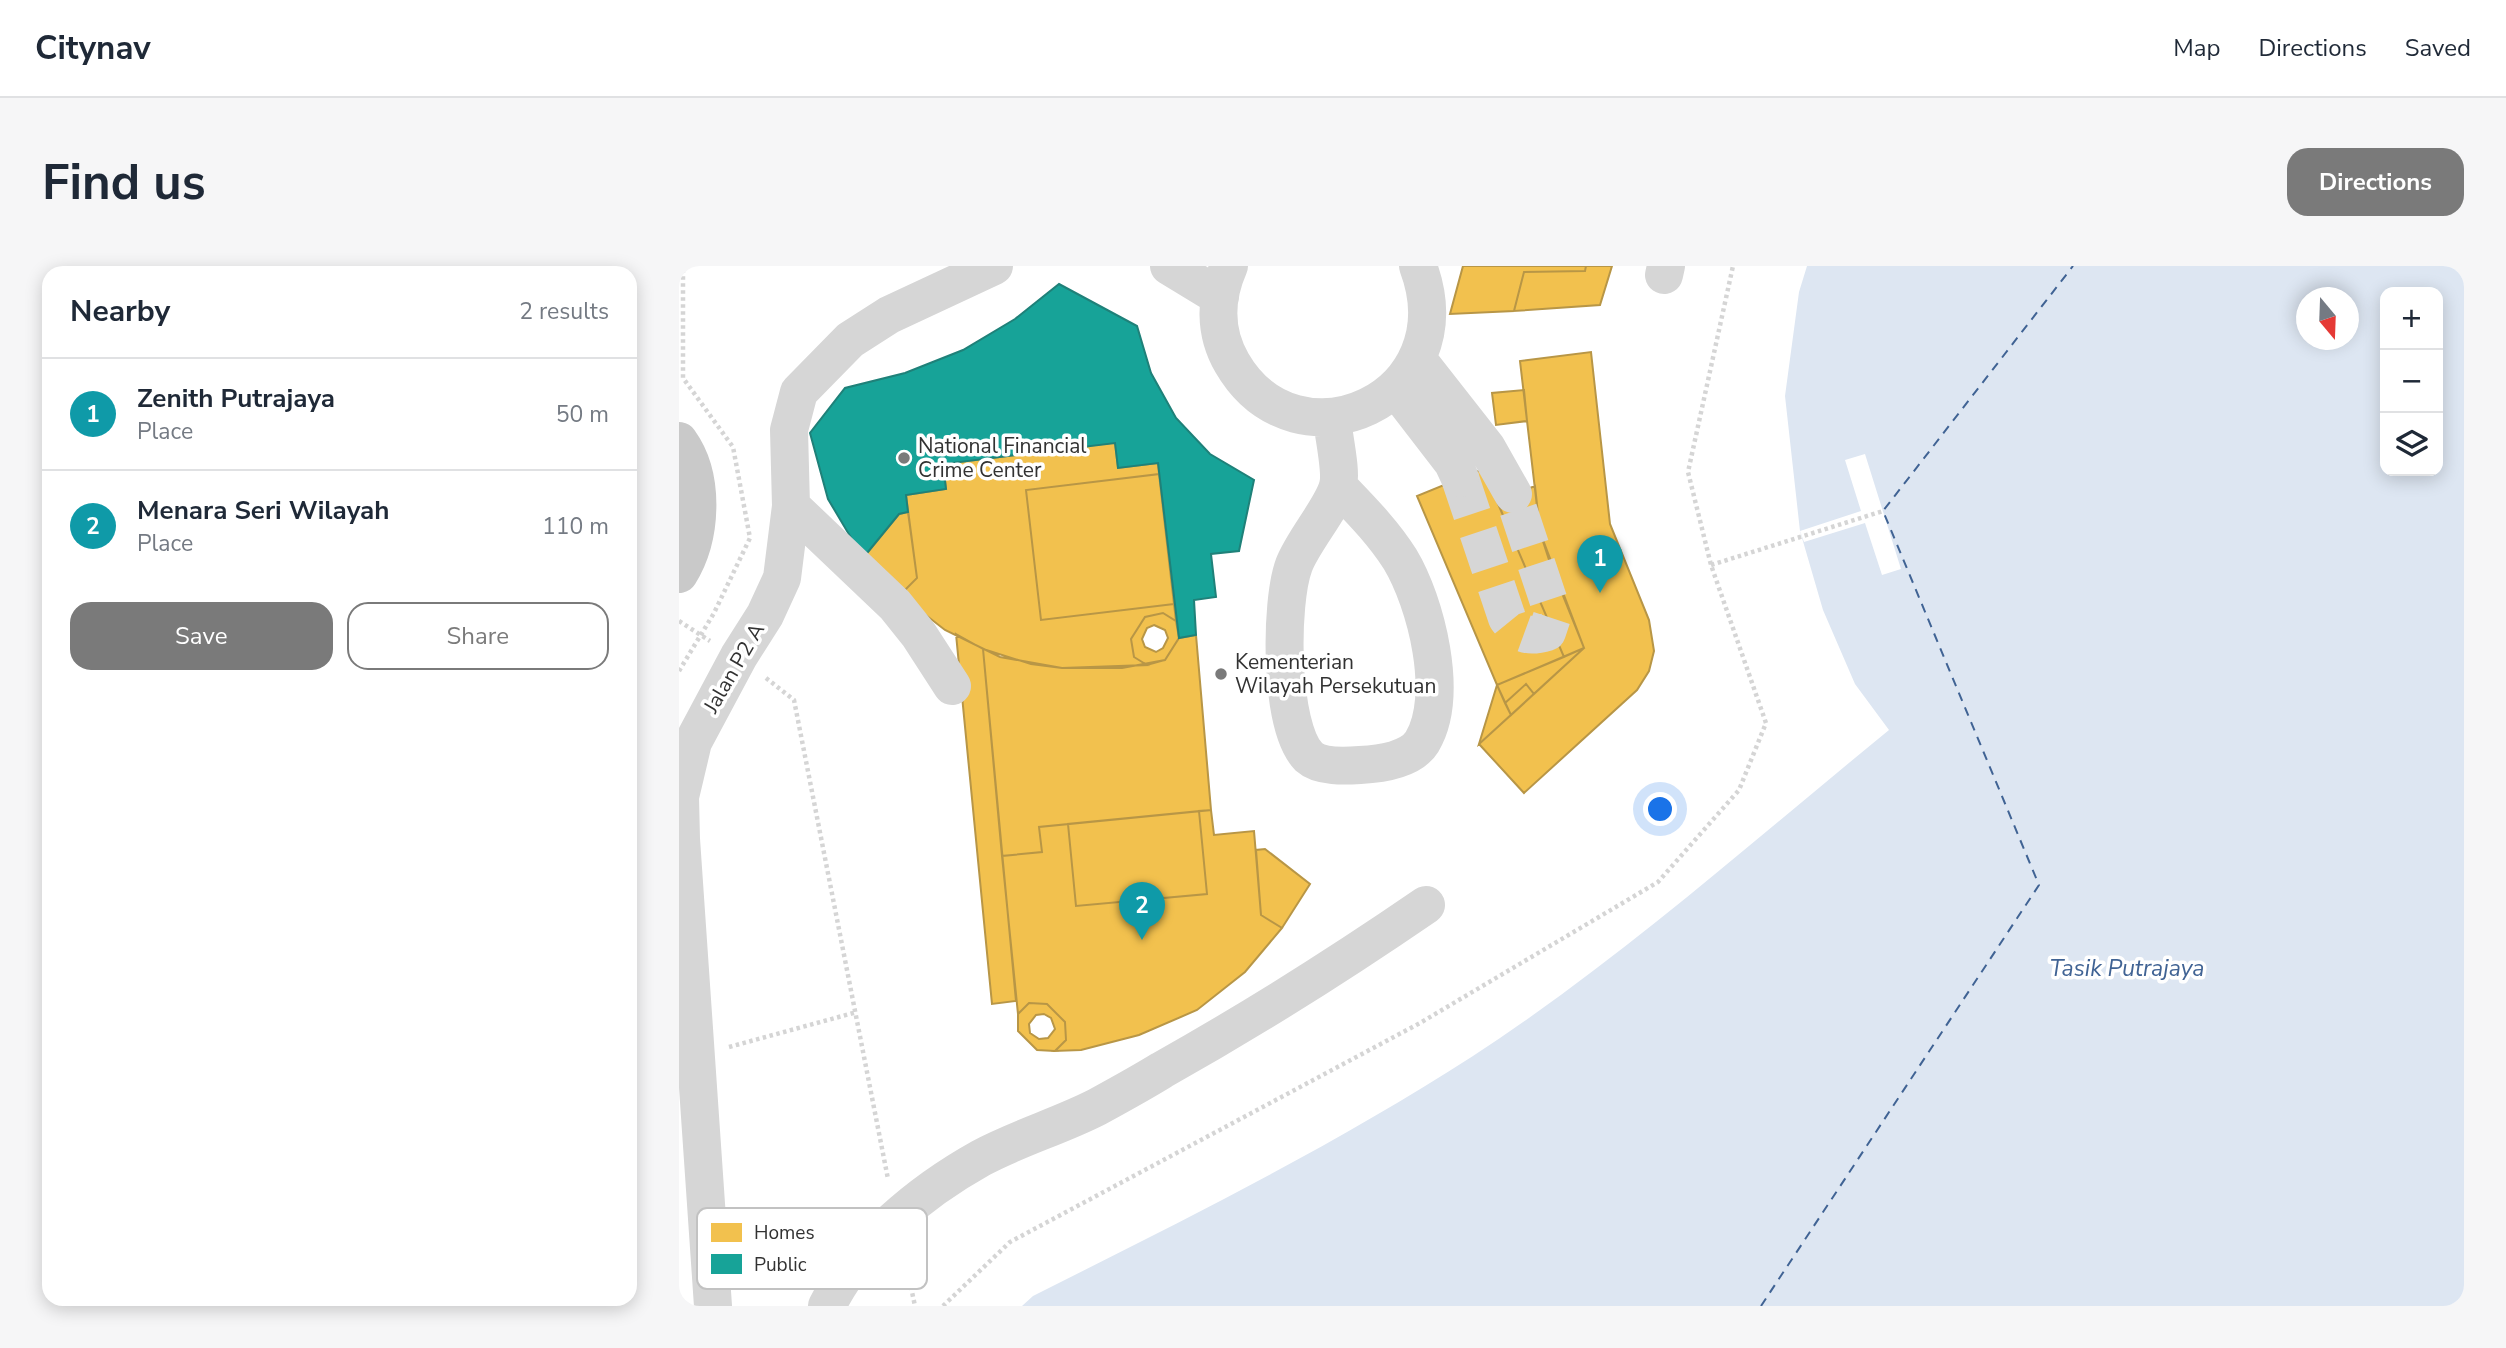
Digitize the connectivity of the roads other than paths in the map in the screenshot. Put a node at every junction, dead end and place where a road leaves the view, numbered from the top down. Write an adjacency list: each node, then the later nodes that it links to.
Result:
1 (1169, 266): 4 (street)
2 (1418, 266): 5 (street)
3 (992, 267): 11 (street, Jalan P2 A)
4 (1225, 281): 6 (street)
5 (1407, 375): 6 (street); 8 (street); 10 (street)
6 (1332, 418): 9 (street)
7 (679, 440): 12 (main road)
8 (1460, 478)
9 (1338, 486): 9 (street)
10 (1513, 494)
11 (791, 506): 13 (street); 15 (street, Jalan P2 A)
12 (679, 574)
13 (952, 686)
14 (1426, 905): 16 (street)
15 (706, 1208)
16 (907, 1208)
17 (838, 1289): 18 (street)
18 (827, 1306)

